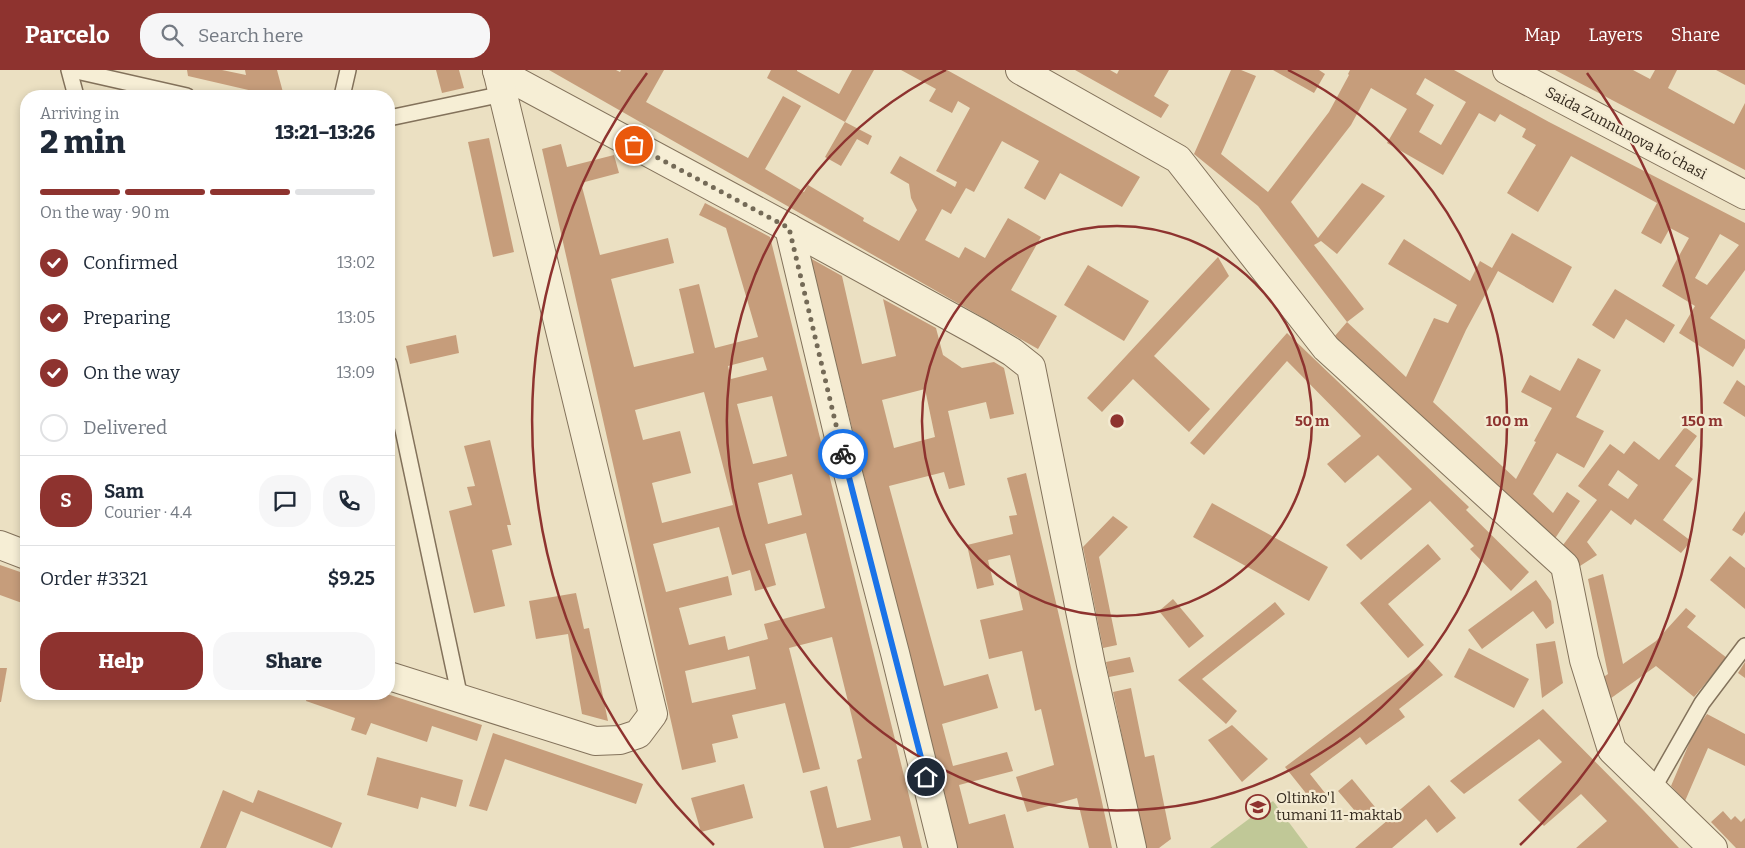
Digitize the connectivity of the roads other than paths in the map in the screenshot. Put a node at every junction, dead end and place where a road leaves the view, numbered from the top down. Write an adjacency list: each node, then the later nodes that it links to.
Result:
1 (71, 70): 6 (lane); 7 (lane)
2 (348, 70): 8 (lane)
3 (1020, 70): 18 (street)
4 (1507, 70): 10 (street, Saida Zunnunova koʻchasi)
5 (499, 78): 9 (lane); 11 (street); 17 (street)
6 (75, 90)
7 (160, 90)
8 (343, 90)
9 (395, 116)
10 (1745, 195)
11 (789, 228): 19 (street); 20 (street)
12 (395, 392): 17 (lane)
13 (0, 545): 14 (street)
14 (20, 553)
15 (1745, 646): 18 (lane)
16 (395, 678): 17 (street)
17 (460, 698)
18 (1653, 789): 21 (street)
19 (943, 848)
20 (1132, 848)
21 (1713, 848)

